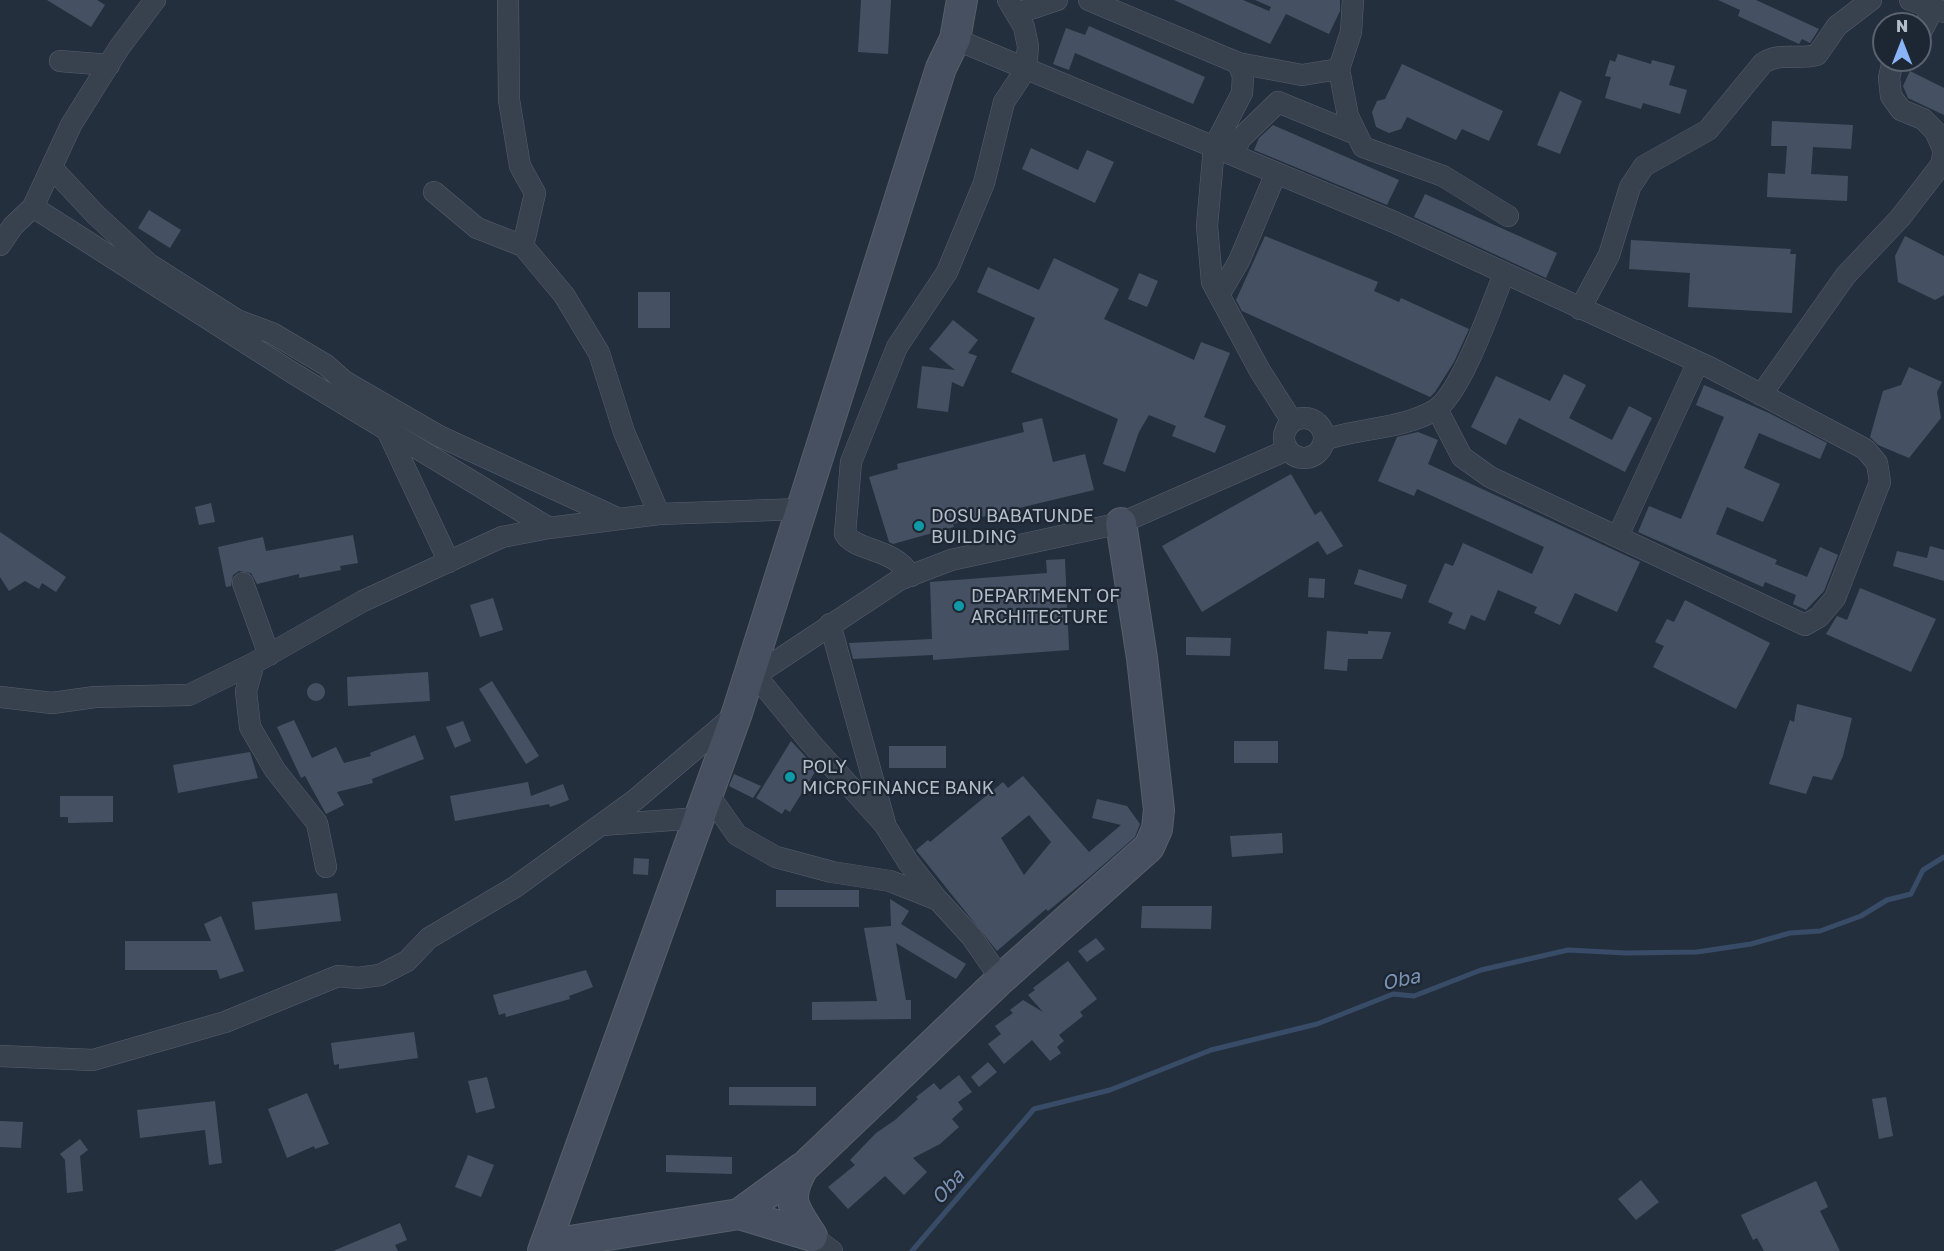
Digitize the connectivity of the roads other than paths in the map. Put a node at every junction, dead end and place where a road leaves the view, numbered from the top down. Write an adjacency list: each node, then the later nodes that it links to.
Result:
1 (155, 0): 14 (street)
2 (508, 0): 27 (street)
3 (962, 0): 11 (street)
4 (1057, 0): 9 (street)
5 (1089, 0): 13 (street)
6 (1353, 0): 16 (street)
7 (1871, 0): 30 (street)
8 (1910, 0): 10 (street)
9 (1013, 6): 15 (street)
10 (1938, 11)
11 (955, 39): 15 (street); 38 (street)
12 (60, 61): 14 (street)
13 (1238, 63): 16 (street); 19 (street)
14 (109, 65): 21 (street)
15 (1026, 69): 19 (street); 45 (street)
16 (1339, 69): 18 (street)
17 (1890, 72): 32 (street)
18 (1356, 134): 20 (street); 25 (street)
19 (1214, 147): 20 (street); 29 (street)
20 (1234, 155): 22 (street)
21 (52, 168): 24 (street); 40 (street)
22 (1276, 173): 28 (street); 29 (street)
23 (434, 192): 27 (street)
24 (33, 207): 26 (street); 35 (street)
25 (1508, 216)
26 (0, 245)
27 (523, 246): 39 (street)
28 (1503, 274): 30 (street); 33 (street)
29 (1219, 295): 34 (street)
30 (1580, 309): 31 (street)
31 (1698, 362): 32 (street); 43 (street)
32 (1761, 394): 43 (street)
33 (1437, 409): 36 (street); 43 (street)
34 (1292, 421): 36 (street); 37 (street)
35 (387, 430): 42 (street); 44 (street)
36 (1324, 440): 37 (street)
37 (1287, 450): 41 (street)
38 (801, 509): 39 (street); 49 (street)
39 (659, 514): 40 (street)
40 (617, 518): 42 (street)
41 (1121, 523): 45 (street); 57 (street)
42 (549, 528): 44 (street)
43 (1618, 536)
44 (449, 562): 48 (street)
45 (911, 576): 47 (street)
46 (243, 583): 48 (street)
47 (830, 624): 49 (street); 54 (street)
48 (262, 659): 50 (street); 55 (street)
49 (752, 678): 51 (street); 54 (street)
50 (0, 697)
51 (737, 713): 52 (street); 53 (street)
52 (704, 806): 53 (street); 56 (street); 62 (street)
53 (601, 825): 58 (street)
54 (886, 826): 56 (street)
55 (326, 867)
56 (938, 900): 57 (street)
57 (1001, 979): 59 (street)
58 (0, 1056)
59 (802, 1168): 60 (street); 61 (street)
60 (739, 1214): 61 (street); 62 (street)
61 (822, 1243)
62 (541, 1249)

